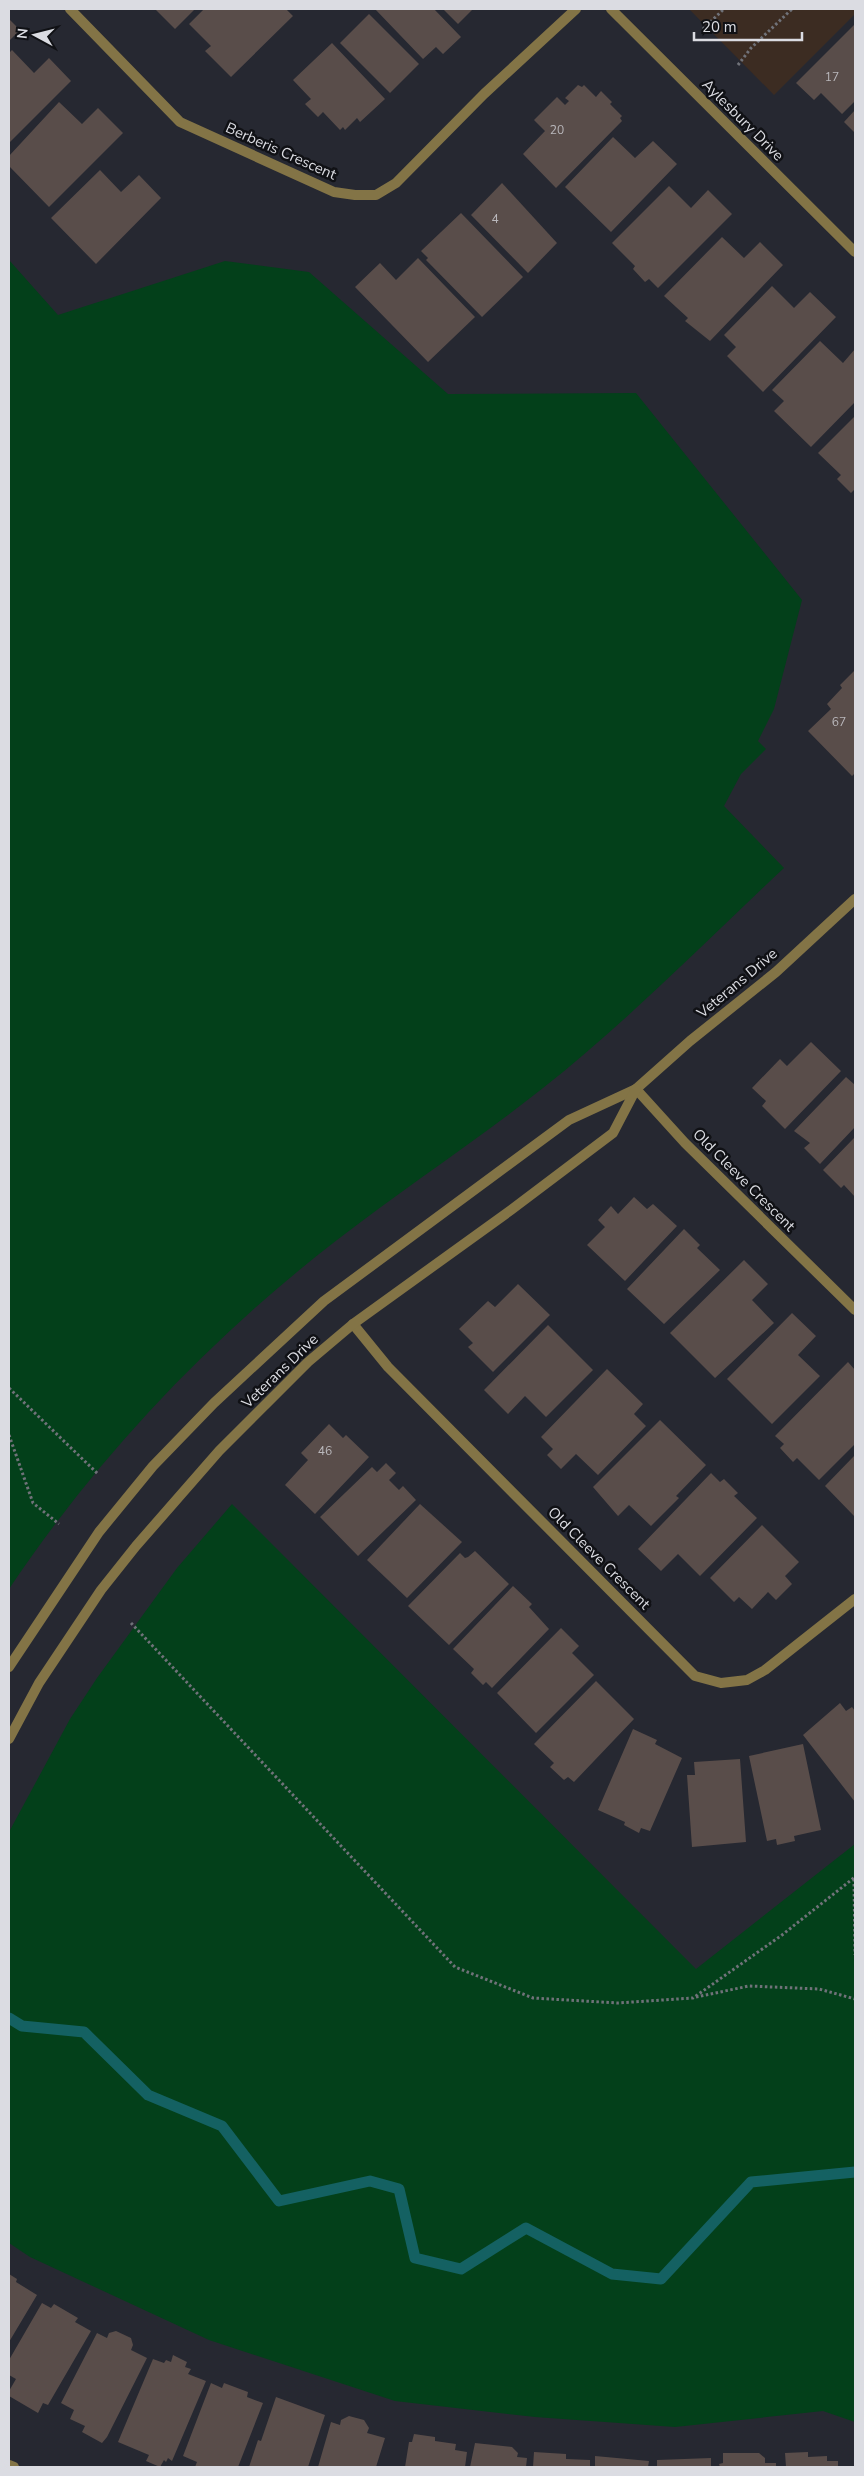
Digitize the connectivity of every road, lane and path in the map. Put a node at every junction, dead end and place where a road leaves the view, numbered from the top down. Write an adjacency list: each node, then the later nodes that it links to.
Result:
1 (70, 9): 2 (street, Berberis Crescent)
2 (576, 9)
3 (611, 9): 8 (street, Aylesbury Drive)
4 (724, 9): 6 (path)
5 (792, 9): 7 (path)
6 (703, 29)
7 (738, 65)
8 (855, 252)
9 (855, 898): 10 (street, Veterans Drive)
10 (636, 1089): 11 (street, Old Cleeve Crescent); 12 (street, Veterans Drive); 19 (street, Veterans Drive)
11 (855, 1310)
12 (353, 1324): 17 (street, Old Cleeve Crescent); 20 (street, Veterans Drive)
13 (9, 1388): 15 (path)
14 (9, 1434): 16 (path)
15 (98, 1474)
16 (59, 1524)
17 (855, 1599)
18 (131, 1623): 23 (path)
19 (9, 1667)
20 (9, 1739)
21 (854, 1878): 22 (path); 23 (path)
22 (855, 1955)
23 (693, 1998): 24 (path)
24 (855, 1999)
25 (9, 2465): 26 (street)
26 (14, 2467)

